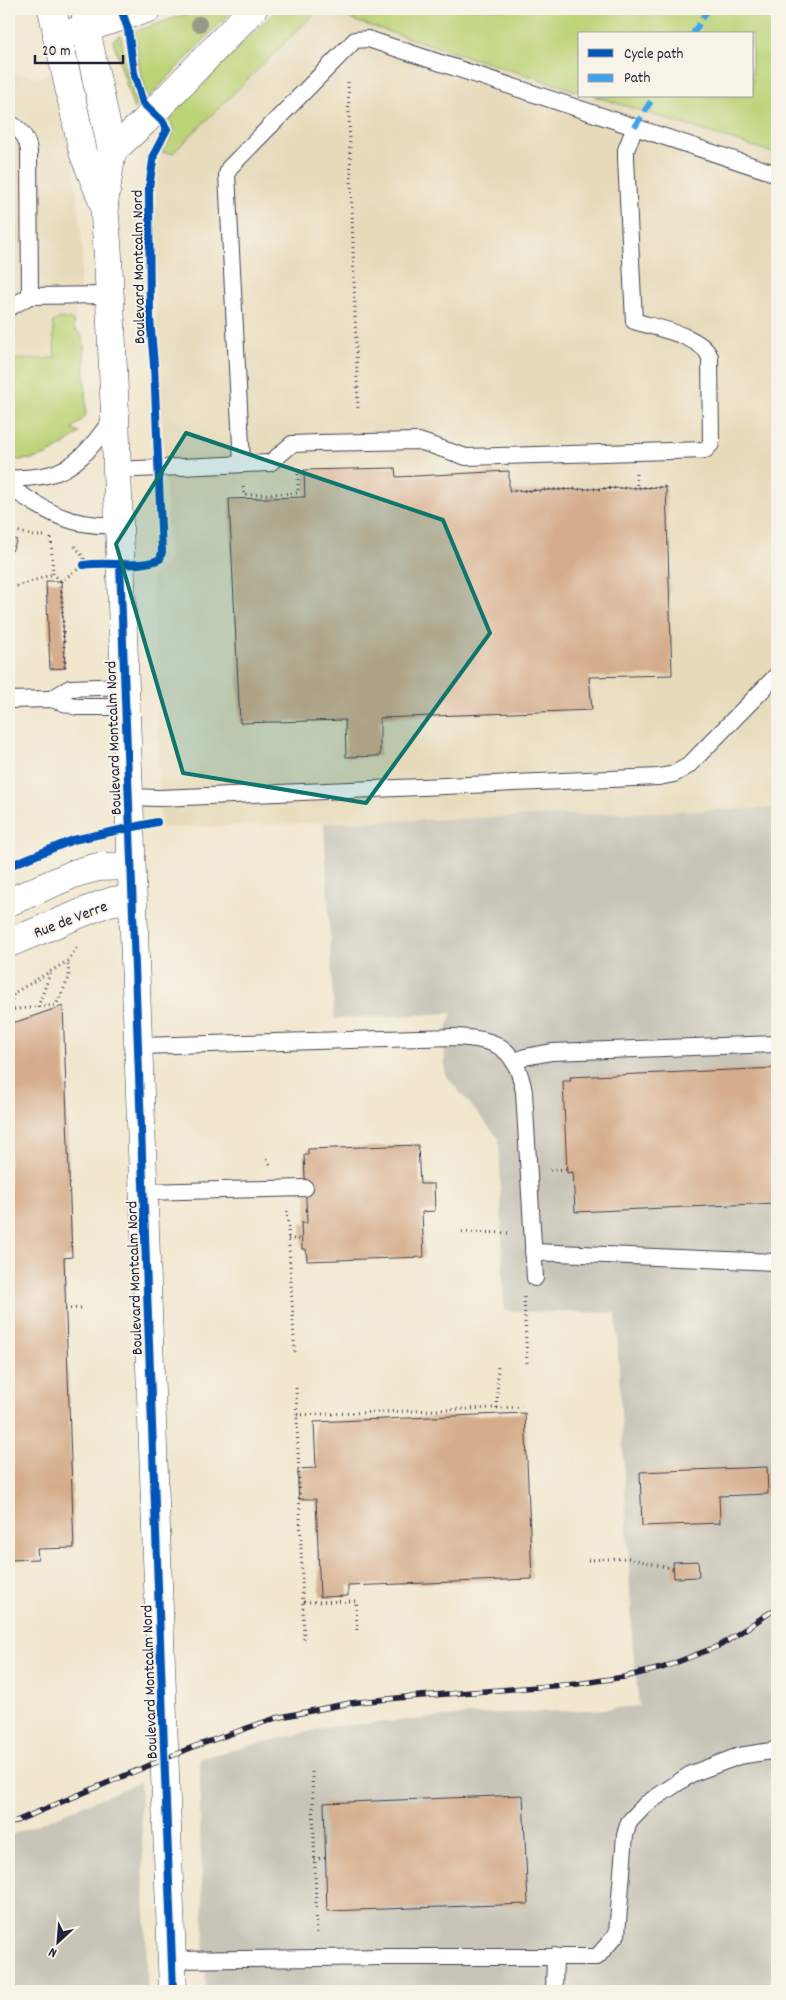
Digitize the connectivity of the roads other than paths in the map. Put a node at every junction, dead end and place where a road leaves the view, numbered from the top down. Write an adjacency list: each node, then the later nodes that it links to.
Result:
1 (52, 9): 5 (street, Boulevard Montcalm Nord)
2 (147, 9): 4 (street)
3 (252, 9): 8 (street)
4 (86, 18): 5 (street); 8 (street, Boulevard Montcalm Nord)
5 (57, 37): 10 (street, Boulevard Montcalm Nord)
6 (9, 123): 12 (lane)
7 (635, 127): 9 (lane); 15 (lane); 15 (lane)
8 (112, 151): 10 (street, Boulevard Montcalm Nord)
9 (777, 174)
10 (104, 204): 11 (street, Boulevard Montcalm Nord)
11 (110, 294): 12 (lane); 14 (street, Boulevard Montcalm Nord)
12 (30, 296): 13 (lane)
13 (9, 308)
14 (115, 415): 16 (street, Boulevard Montcalm Nord); 17 (lane)
15 (242, 464): 16 (lane)
16 (116, 470): 19 (street, Boulevard Montcalm Nord)
17 (9, 479)
18 (9, 487): 19 (lane)
19 (119, 525): 21 (street, Boulevard Montcalm Nord)
20 (777, 675): 23 (lane)
21 (125, 696): 22 (lane); 23 (street, Boulevard Montcalm Nord)
22 (9, 700)
23 (128, 797): 24 (street, Boulevard Montcalm Nord)
24 (132, 866): 25 (street, Boulevard Montcalm Nord); 26 (street)
25 (132, 900): 27 (street, Rue de Verre); 29 (street, Boulevard Montcalm Nord)
26 (9, 902)
27 (9, 942)
28 (777, 1044): 30 (lane)
29 (138, 1046): 30 (lane); 32 (street, Boulevard Montcalm Nord)
30 (515, 1062): 33 (lane)
31 (305, 1188): 32 (lane)
32 (144, 1192): 38 (street, Boulevard Montcalm Nord)
33 (533, 1252): 34 (lane); 35 (lane)
34 (777, 1262)
35 (535, 1278)
36 (777, 1750): 37 (lane)
37 (555, 1956): 38 (lane); 40 (lane)
38 (172, 1960): 39 (street, Boulevard Montcalm Nord)
39 (173, 1991)
40 (554, 1991)

